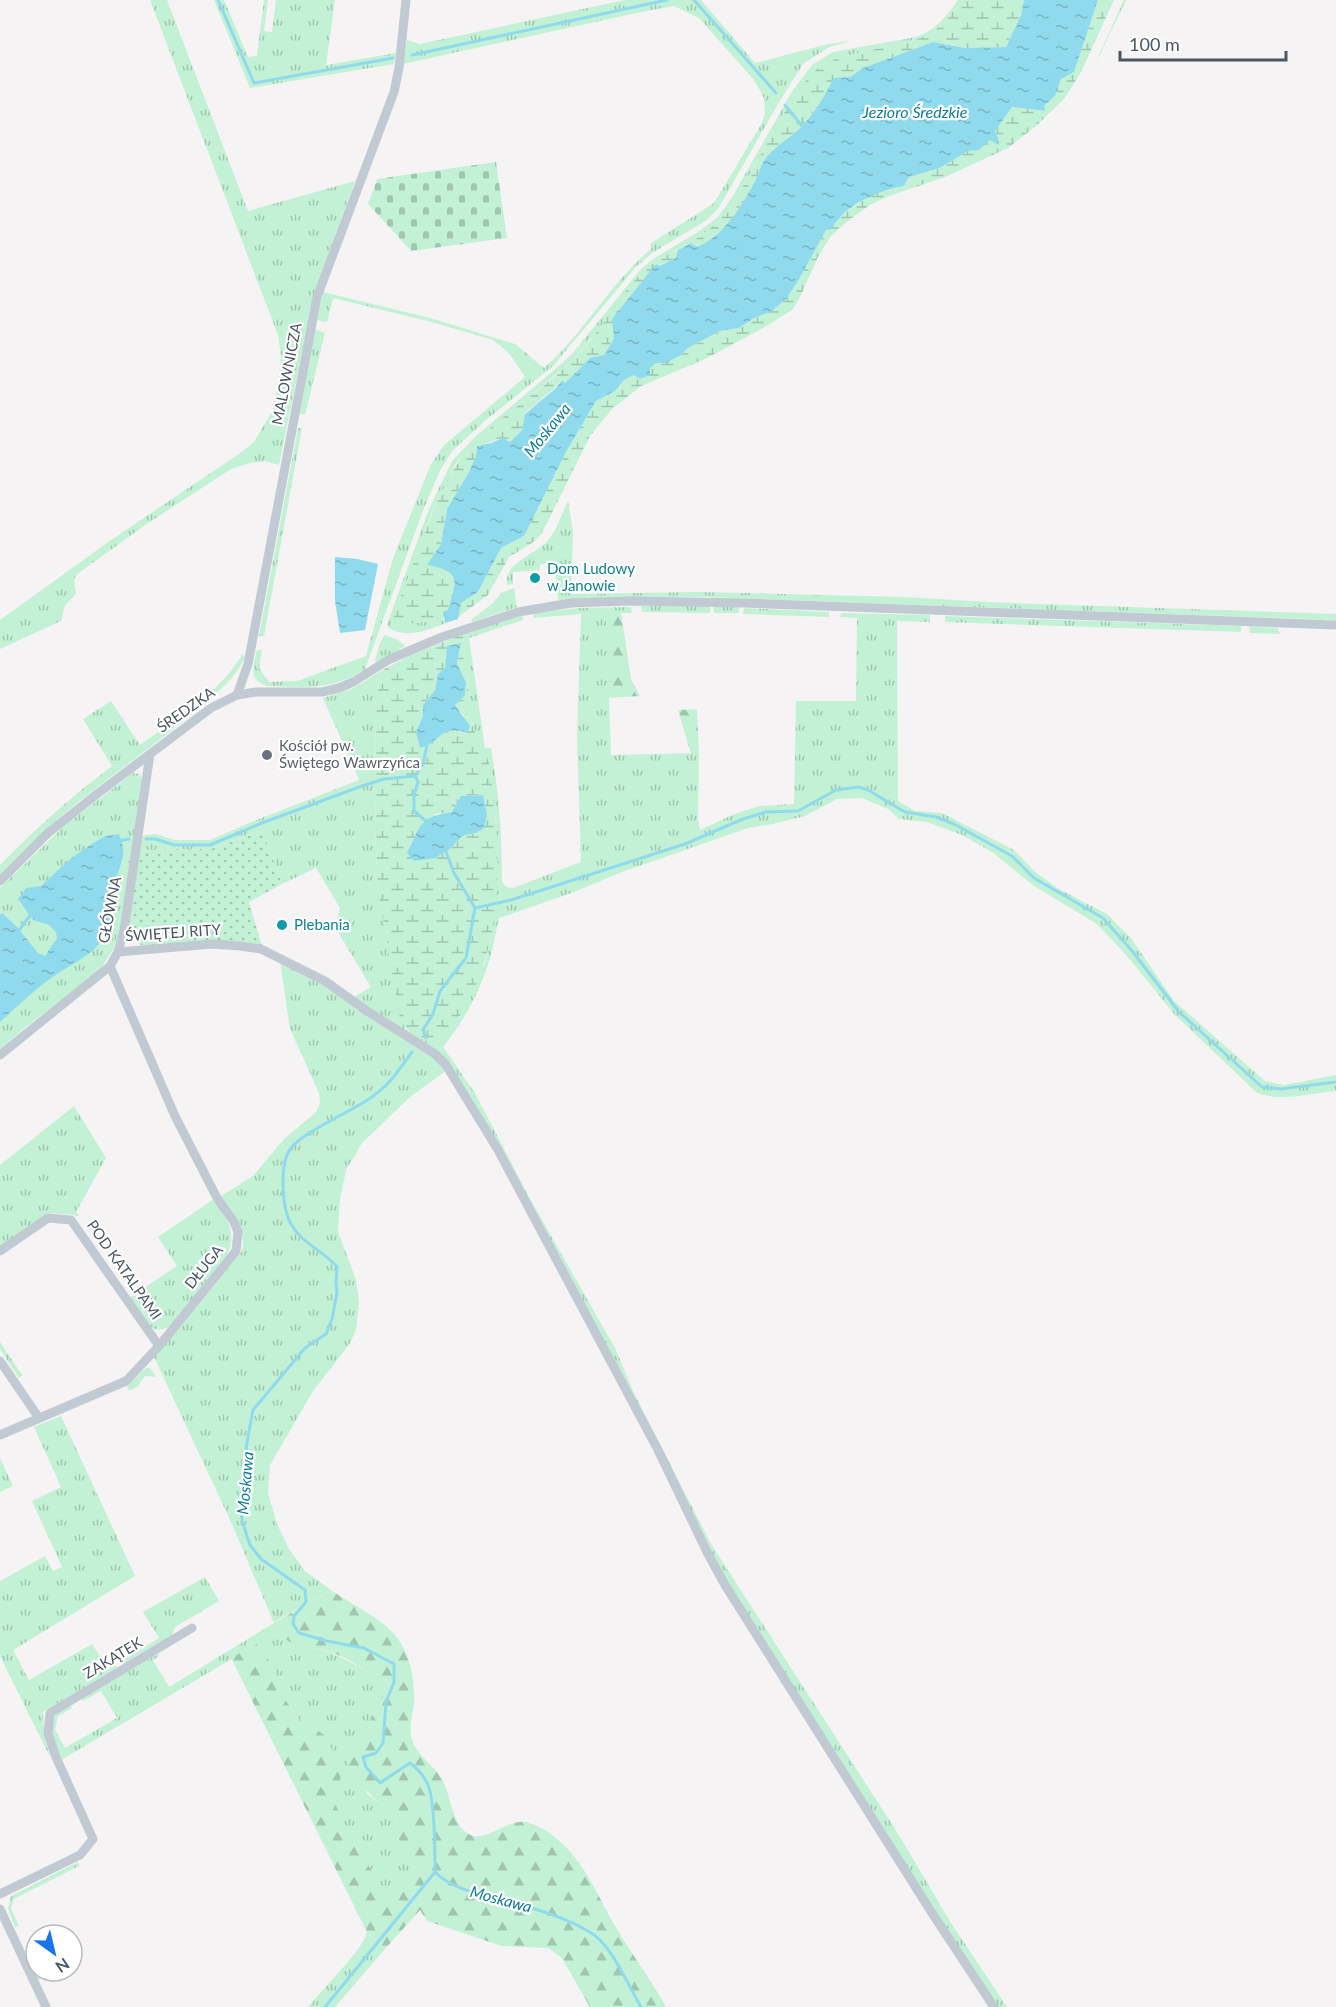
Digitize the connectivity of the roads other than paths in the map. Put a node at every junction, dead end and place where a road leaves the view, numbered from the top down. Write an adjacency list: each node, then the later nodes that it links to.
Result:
1 (406, 0): 3 (street, MALOWNICZA)
2 (1336, 625): 3 (street, ŚREDZKA)
3 (237, 695): 4 (street, ŚREDZKA)
4 (150, 754): 5 (street, ŚREDZKA); 6 (street, GŁÓWNA)
5 (0, 881)
6 (118, 952): 7 (street, GŁÓWNA); 18 (street, ŚWIĘTEJ RITY)
7 (110, 966): 8 (street, GŁÓWNA); 10 (street, DŁUGA)
8 (0, 1055)
9 (0, 1251): 10 (street, POD KATALPAMI)
10 (159, 1346): 12 (street, DŁUGA)
11 (0, 1361): 12 (street)
12 (39, 1418): 13 (street, DŁUGA)
13 (0, 1436)
14 (192, 1628): 15 (street, ZAKĄTEK)
15 (0, 1894)
16 (0, 1910): 17 (street)
17 (46, 2007)
18 (994, 2007)

